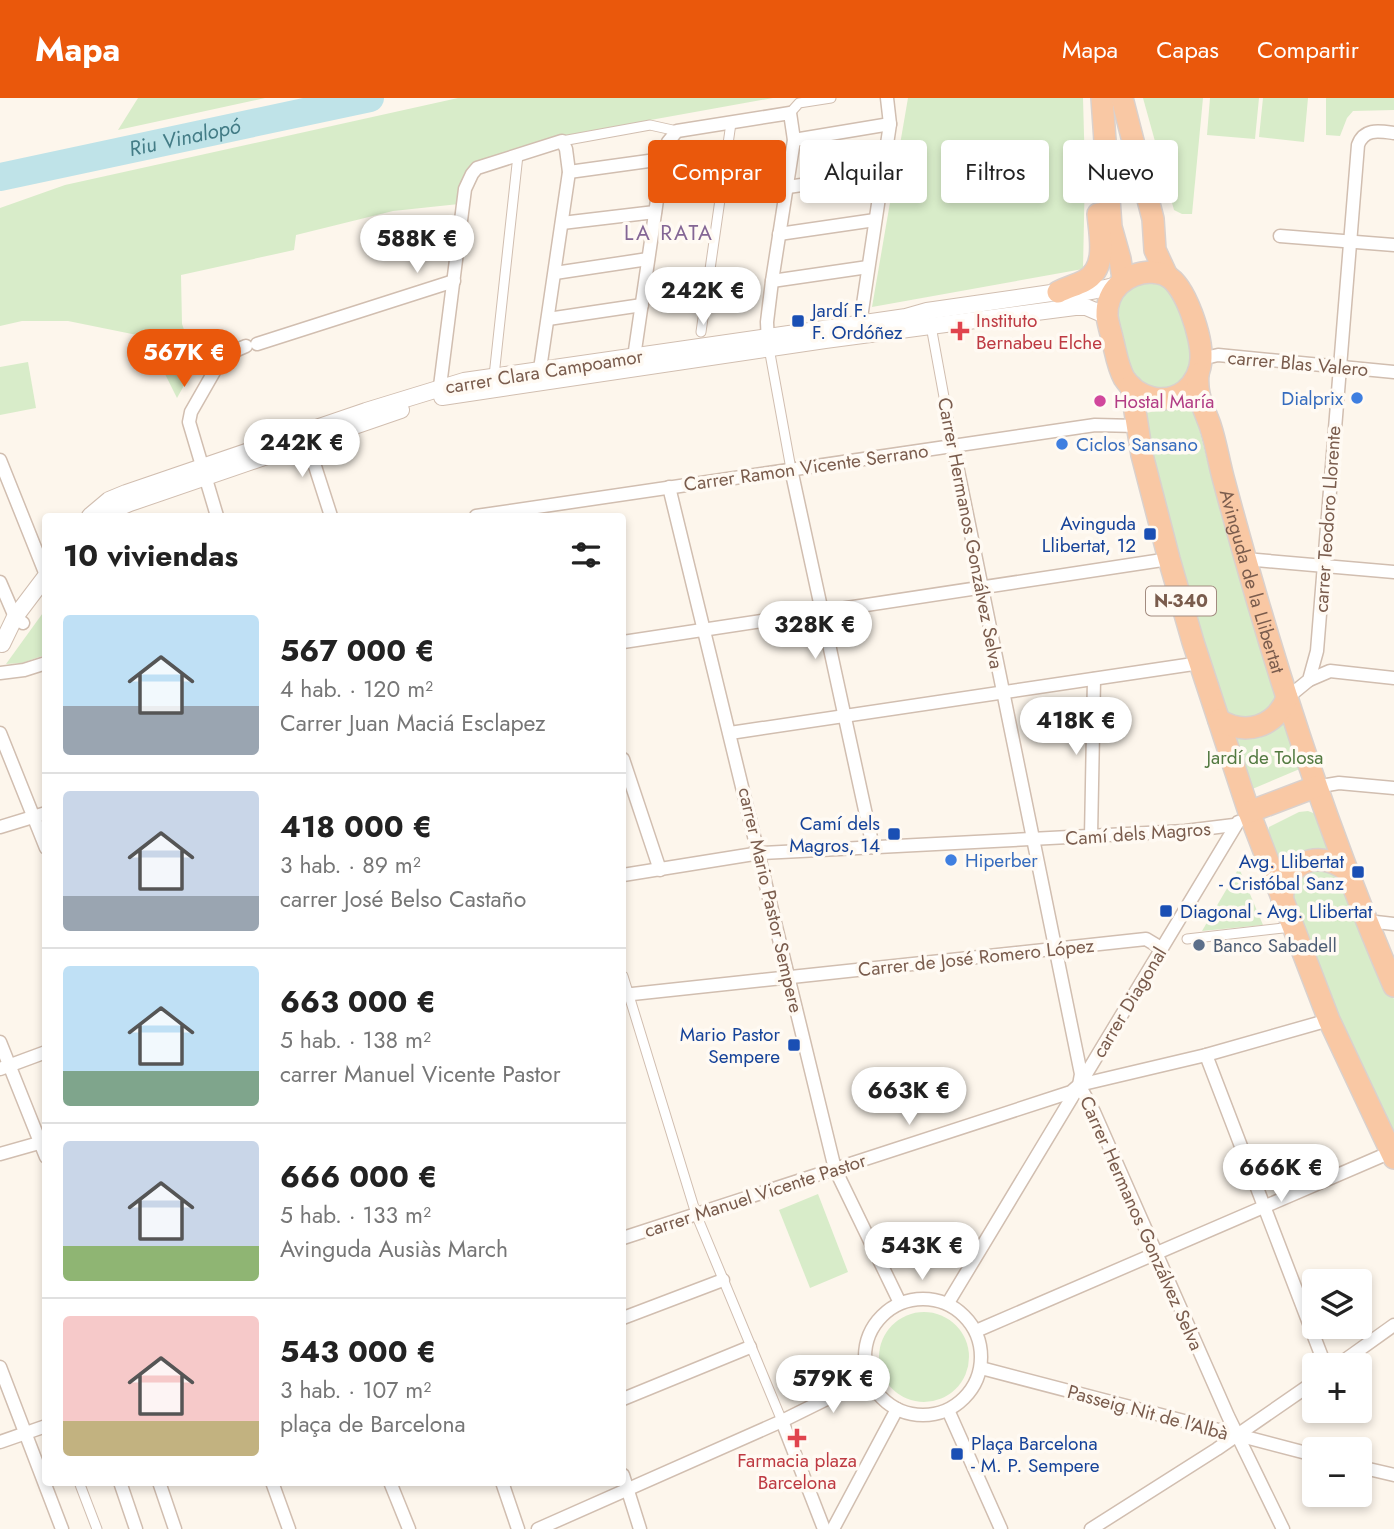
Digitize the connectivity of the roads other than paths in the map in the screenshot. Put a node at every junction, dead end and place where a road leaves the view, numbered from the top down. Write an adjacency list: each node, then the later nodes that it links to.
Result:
1 (831, 98): 5 (street)
2 (887, 98): 7 (street)
3 (1102, 98): 13 (highway)
4 (1122, 98): 34 (highway)
5 (790, 113): 6 (street); 11 (street)
6 (731, 123): 8 (street); 44 (street)
7 (890, 124): 11 (street); 12 (street)
8 (677, 131): 10 (street); 14 (street)
9 (1394, 133): 29 (street, carrer Teodoro Llorente)
10 (670, 140)
11 (794, 140): 19 (street)
12 (887, 140)
13 (1105, 140)
14 (562, 141): 15 (street); 17 (street)
15 (518, 155): 35 (street); 51 (street)
16 (648, 161): 17 (street)
17 (569, 172): 26 (street)
18 (800, 185): 19 (street)
19 (788, 187): 27 (street)
20 (656, 203): 24 (street)
21 (878, 203): 25 (street)
22 (1098, 203): 38 (highway)
23 (1109, 203): 37 (highway)
24 (655, 212): 26 (street); 31 (street)
25 (875, 220): 27 (street); 32 (street)
26 (562, 223): 33 (street)
27 (779, 234): 36 (street)
28 (1280, 236): 29 (street)
29 (1350, 241): 30 (street); 48 (street, carrer Teodoro Llorente)
30 (1394, 245)
31 (649, 258): 33 (street); 39 (street)
32 (868, 267): 36 (street); 43 (street)
33 (555, 272): 41 (street)
34 (1167, 276): 37 (highway); 47 (highway)
35 (454, 281): 53 (street); 59 (street)
36 (772, 281): 45 (street)
37 (1121, 282): 38 (street, carrer Clara Campoamor); 40 (highway)
38 (1058, 292): 43 (street, carrer Clara Campoamor)
39 (642, 305): 41 (street); 46 (street)
40 (1107, 316): 42 (street, carrer Clara Campoamor); 52 (highway, N-340)
41 (548, 319): 50 (street)
42 (931, 326): 43 (street, carrer Clara Campoamor); 56 (street, Carrer Hermanos Gonzálvez Selva)
43 (859, 329): 45 (street, carrer Clara Campoamor)
44 (701, 332)
45 (768, 342): 46 (street, carrer Clara Campoamor); 58 (street)
46 (634, 362): 50 (street, carrer Clara Campoamor)
47 (1200, 366): 48 (street, carrer Blas Valero); 52 (highway); 67 (highway, Avinguda de la Llibertat)
48 (1339, 366): 49 (street, carrer Blas Valero); 69 (street, carrer Teodoro Llorente)
49 (1394, 372)
50 (541, 375): 51 (street, carrer Clara Campoamor); 53 (street, carrer Clara Campoamor)
51 (494, 376): 53 (street, carrer Clara Campoamor)
52 (1131, 386): 54 (highway, N-340)
53 (439, 392): 55 (street, carrer Clara Campoamor)
54 (1137, 426): 56 (street, Carrer Ramon Vicente Serrano); 66 (highway, N-340)
55 (306, 437): 59 (street, carrer Clara Campoamor); 64 (street)
56 (953, 446): 58 (street, Carrer Ramon Vicente Serrano); 73 (street, Carrer Hermanos Gonzálvez Selva)
57 (0, 460): 68 (street)
58 (791, 468): 60 (street, Carrer Ramon Vicente Serrano); 75 (street)
59 (204, 472): 61 (street, carrer Clara Campoamor); 63 (street)
60 (669, 487): 62 (street, Carrer Ramon Vicente Serrano); 77 (street, carrer Mario Pastor Sempere)
61 (111, 509)
62 (545, 511): 65 (street, Carrer Ramon Vicente Serrano)
63 (216, 513)
64 (330, 513)
65 (519, 513)
66 (1169, 559): 73 (street); 80 (highway, N-340)
67 (1245, 559): 69 (street); 87 (highway, Avinguda de la Llibertat)
68 (42, 565)
69 (1324, 566): 70 (street); 85 (street, carrer Teodoro Llorente)
70 (1394, 572)
71 (0, 582): 76 (street)
72 (42, 582): 76 (street)
73 (981, 587): 75 (street); 86 (street, Carrer Hermanos Gonzálvez Selva)
74 (42, 598): 76 (street)
75 (822, 612): 77 (street); 88 (street)
76 (19, 620): 79 (street)
77 (704, 630): 78 (street); 91 (street, carrer Mario Pastor Sempere)
78 (626, 642)
79 (1, 645)
80 (1200, 663): 84 (street); 89 (highway, N-340)
81 (42, 664): 82 (street)
82 (0, 673)
83 (1394, 678): 85 (street)
84 (1094, 679): 86 (street); 98 (street)
85 (1309, 680): 87 (street)
86 (1003, 692): 88 (street); 99 (street, Carrer Hermanos Gonzálvez Selva)
87 (1287, 698): 89 (highway); 93 (highway, Avinguda de la Llibertat)
88 (844, 716): 91 (street); 100 (street)
89 (1219, 720): 96 (highway, N-340)
90 (0, 733): 95 (street)
91 (730, 733): 101 (street, carrer Mario Pastor Sempere)
92 (626, 768): 102 (street)
93 (1315, 787): 94 (street); 96 (highway); 103 (highway, Avinguda de la Llibertat)
94 (1394, 788)
95 (39, 815): 97 (street)
96 (1242, 819): 98 (street, Camí dels Magros); 105 (highway, N-340); 110 (street, carrer Diagonal)
97 (0, 827)
98 (1091, 836): 99 (street, Camí dels Magros)
99 (1032, 839): 100 (street, Camí dels Magros); 111 (street, Carrer Hermanos Gonzálvez Selva)
100 (873, 847): 101 (street, Camí dels Magros)
101 (760, 853): 102 (street, Camí dels Magros); 112 (street, carrer Mario Pastor Sempere)
102 (660, 870): 104 (street, Camí dels Magros)
103 (1346, 870): 105 (highway); 106 (highway, Avinguda de la Llibertat)
104 (626, 875)
105 (1282, 903): 108 (highway, N-340)
106 (1367, 921): 107 (street); 113 (highway, Avinguda de la Llibertat)
107 (1394, 924)
108 (1292, 928): 109 (street); 115 (highway, N-340)
109 (1187, 939)
110 (1161, 948): 111 (street, Carrer de José Romero López); 120 (street, carrer Diagonal)
111 (1054, 949): 112 (street, Carrer de José Romero López); 120 (street, Carrer Hermanos Gonzálvez Selva)
112 (788, 978): 114 (street, Carrer de José Romero López); 125 (street, carrer Mario Pastor Sempere)
113 (1394, 986)
114 (626, 994): 127 (street)
115 (1329, 1020): 118 (street, carrer Manuel Vicente Pastor); 124 (highway, N-340)
116 (0, 1042): 119 (street)
117 (42, 1054): 119 (street)
118 (1206, 1055): 120 (street, carrer Manuel Vicente Pastor); 126 (street)
119 (5, 1068): 121 (street)
120 (1080, 1085): 125 (street, carrer Manuel Vicente Pastor); 129 (street, Carrer Hermanos Gonzálvez Selva); 132 (street, carrer Diagonal)
121 (42, 1139)
122 (42, 1141): 123 (street)
123 (0, 1154)
124 (1393, 1155): 126 (street)
125 (835, 1168): 127 (street, carrer Manuel Vicente Pastor); 131 (street, carrer Mario Pastor Sempere)
126 (1264, 1205): 129 (street); 137 (street)
127 (696, 1214): 128 (street, carrer Manuel Vicente Pastor); 130 (street)
128 (626, 1237)
129 (1156, 1253): 135 (street); 149 (street, Carrer Hermanos Gonzálvez Selva)
130 (723, 1280): 133 (street); 136 (street)
131 (900, 1303): 132 (street); 141 (street)
132 (948, 1303): 135 (street)
133 (626, 1317)
134 (1394, 1325): 138 (street)
135 (976, 1331): 140 (street)
136 (750, 1346): 143 (street); 146 (street)
137 (1320, 1353)
138 (1355, 1353)
139 (0, 1367): 148 (street)
140 (981, 1368): 145 (street); 149 (street, Passeig Nit de l'Albà)
141 (869, 1378): 144 (street); 146 (street)
142 (1302, 1391): 149 (street)
143 (626, 1398)
144 (897, 1409): 145 (street); 173 (street)
145 (947, 1410): 174 (street)
146 (782, 1421): 162 (street); 172 (street)
147 (42, 1427): 148 (street)
148 (25, 1433): 150 (street); 154 (street)
149 (1238, 1436): 151 (street, Passeig Nit de l'Albà); 175 (street); 176 (street, Carrer Hermanos Gonzálvez Selva)
150 (0, 1441)
151 (1302, 1452)
152 (1372, 1470): 153 (street)
153 (1394, 1475)
154 (42, 1477)
155 (45, 1486): 163 (street)
156 (81, 1486): 164 (street)
157 (121, 1486): 165 (street)
158 (160, 1486): 166 (street)
159 (273, 1486): 167 (street)
160 (392, 1486): 168 (street)
161 (503, 1486): 169 (street)
162 (626, 1488): 170 (street); 171 (street)
163 (62, 1529)
164 (97, 1529)
165 (136, 1529)
166 (175, 1529)
167 (289, 1529)
168 (408, 1529)
169 (518, 1529)
170 (538, 1529)
171 (640, 1529)
172 (824, 1529)
173 (833, 1529)
174 (1001, 1529)
175 (1091, 1529)
176 (1283, 1529)

